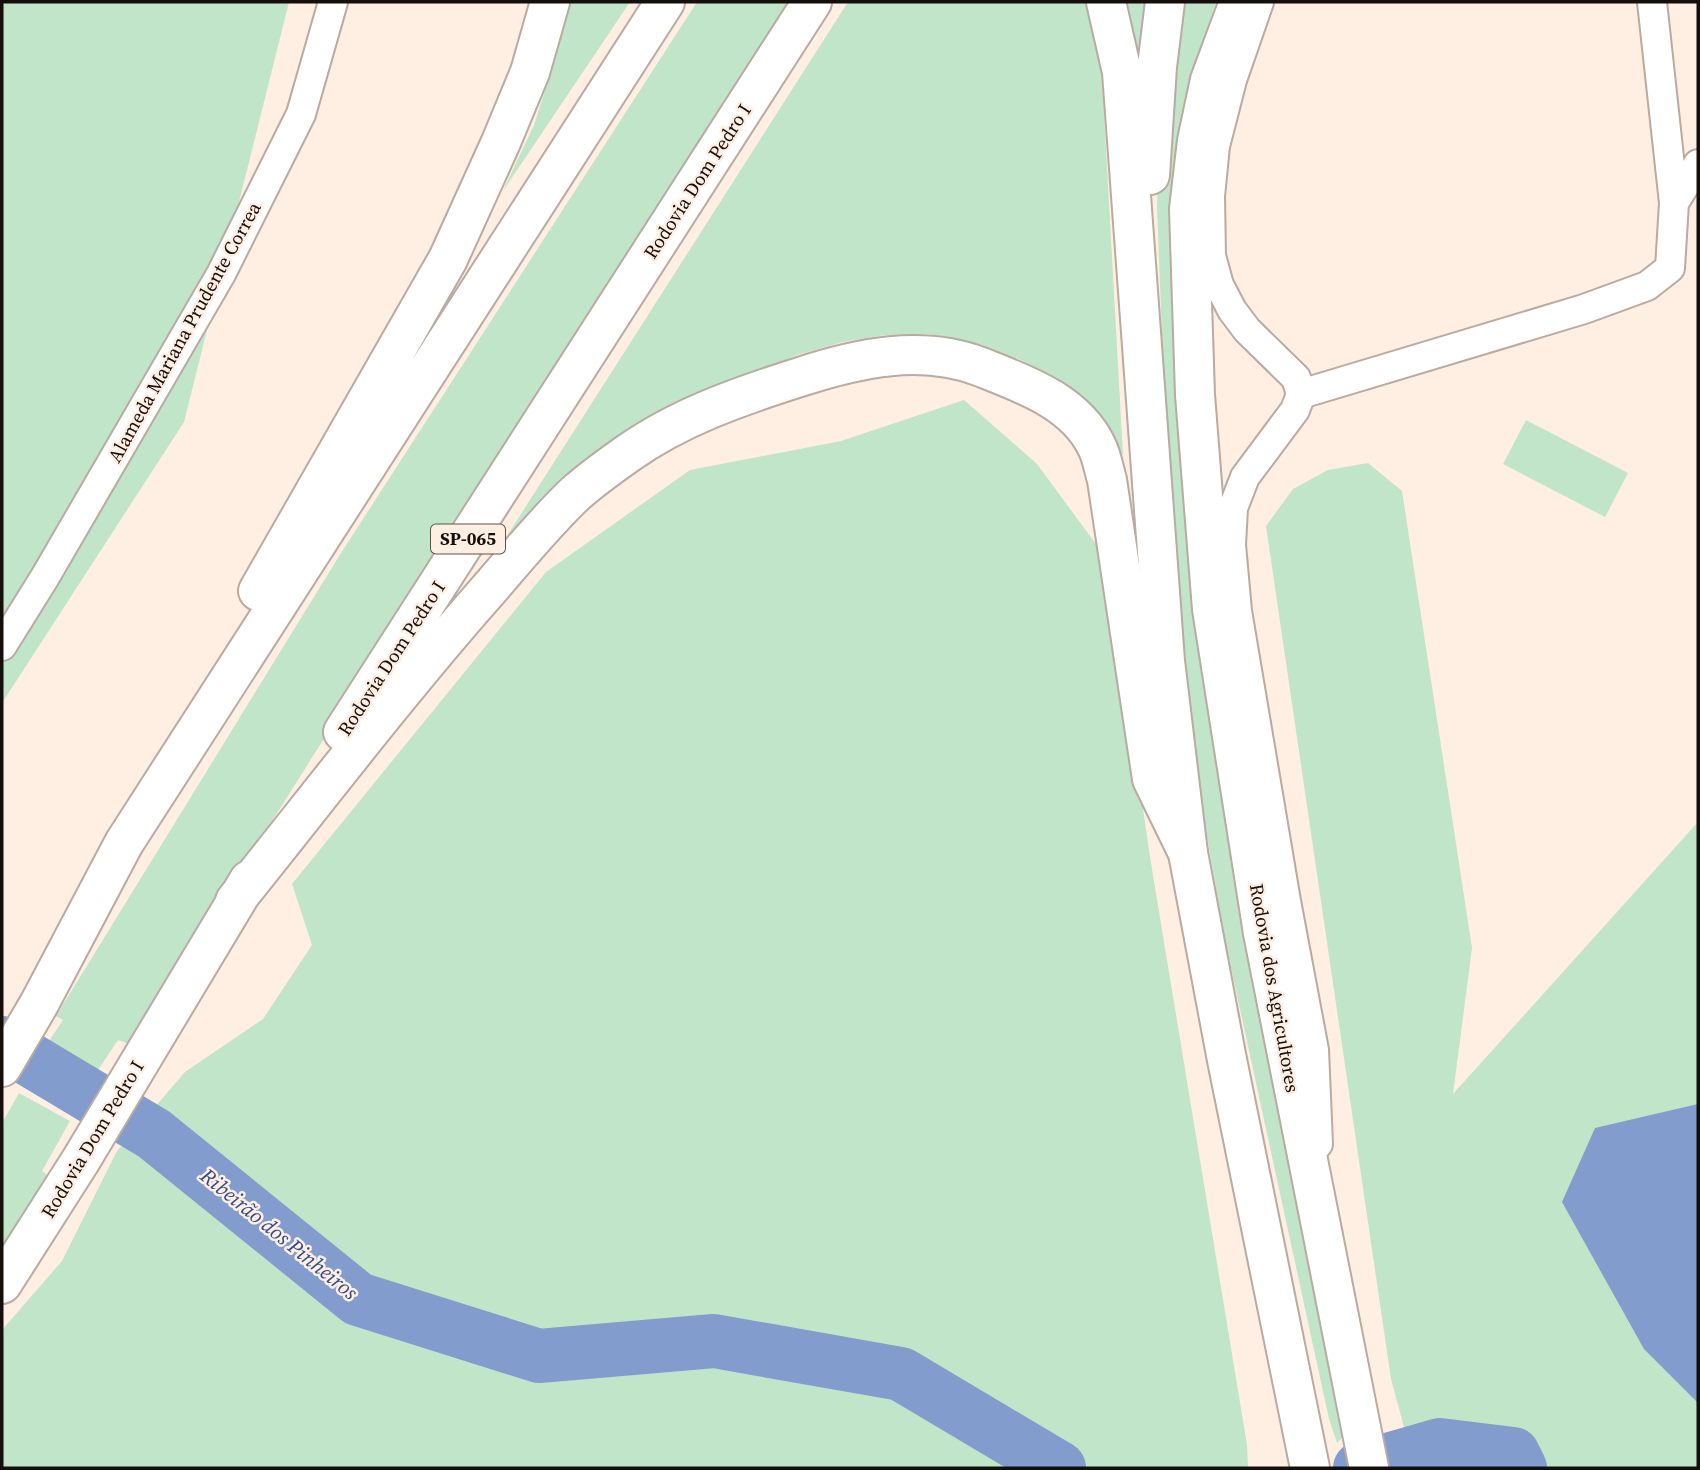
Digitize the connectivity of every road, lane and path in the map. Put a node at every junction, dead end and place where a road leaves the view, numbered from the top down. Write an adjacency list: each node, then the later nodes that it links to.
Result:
1 (333, 2): 14 (street, Alameda Mariana Prudente Correa)
2 (550, 2): 15 (main road)
3 (666, 2): 15 (main road)
4 (812, 2): 17 (main road, Rodovia Dom Pedro I / SP-065)
5 (1106, 2): 13 (main road)
6 (1165, 2): 13 (main road)
7 (1239, 2): 19 (main road, Rodovia dos Agricultores)
8 (1259, 2): 12 (street)
9 (1652, 2): 11 (street)
10 (1698, 164): 11 (street)
11 (1674, 203): 12 (street)
12 (1301, 394): 19 (street)
13 (1154, 520): 16 (main road)
14 (2, 646)
15 (124, 843): 18 (main road)
16 (1188, 853): 17 (main road); 21 (main road)
17 (235, 901): 20 (main road, Rodovia Dom Pedro I / SP-065)
18 (2, 1067)
19 (1322, 1238): 22 (main road, Rodovia dos Agricultores)
20 (2, 1284)
21 (1310, 1468)
22 (1369, 1468)

